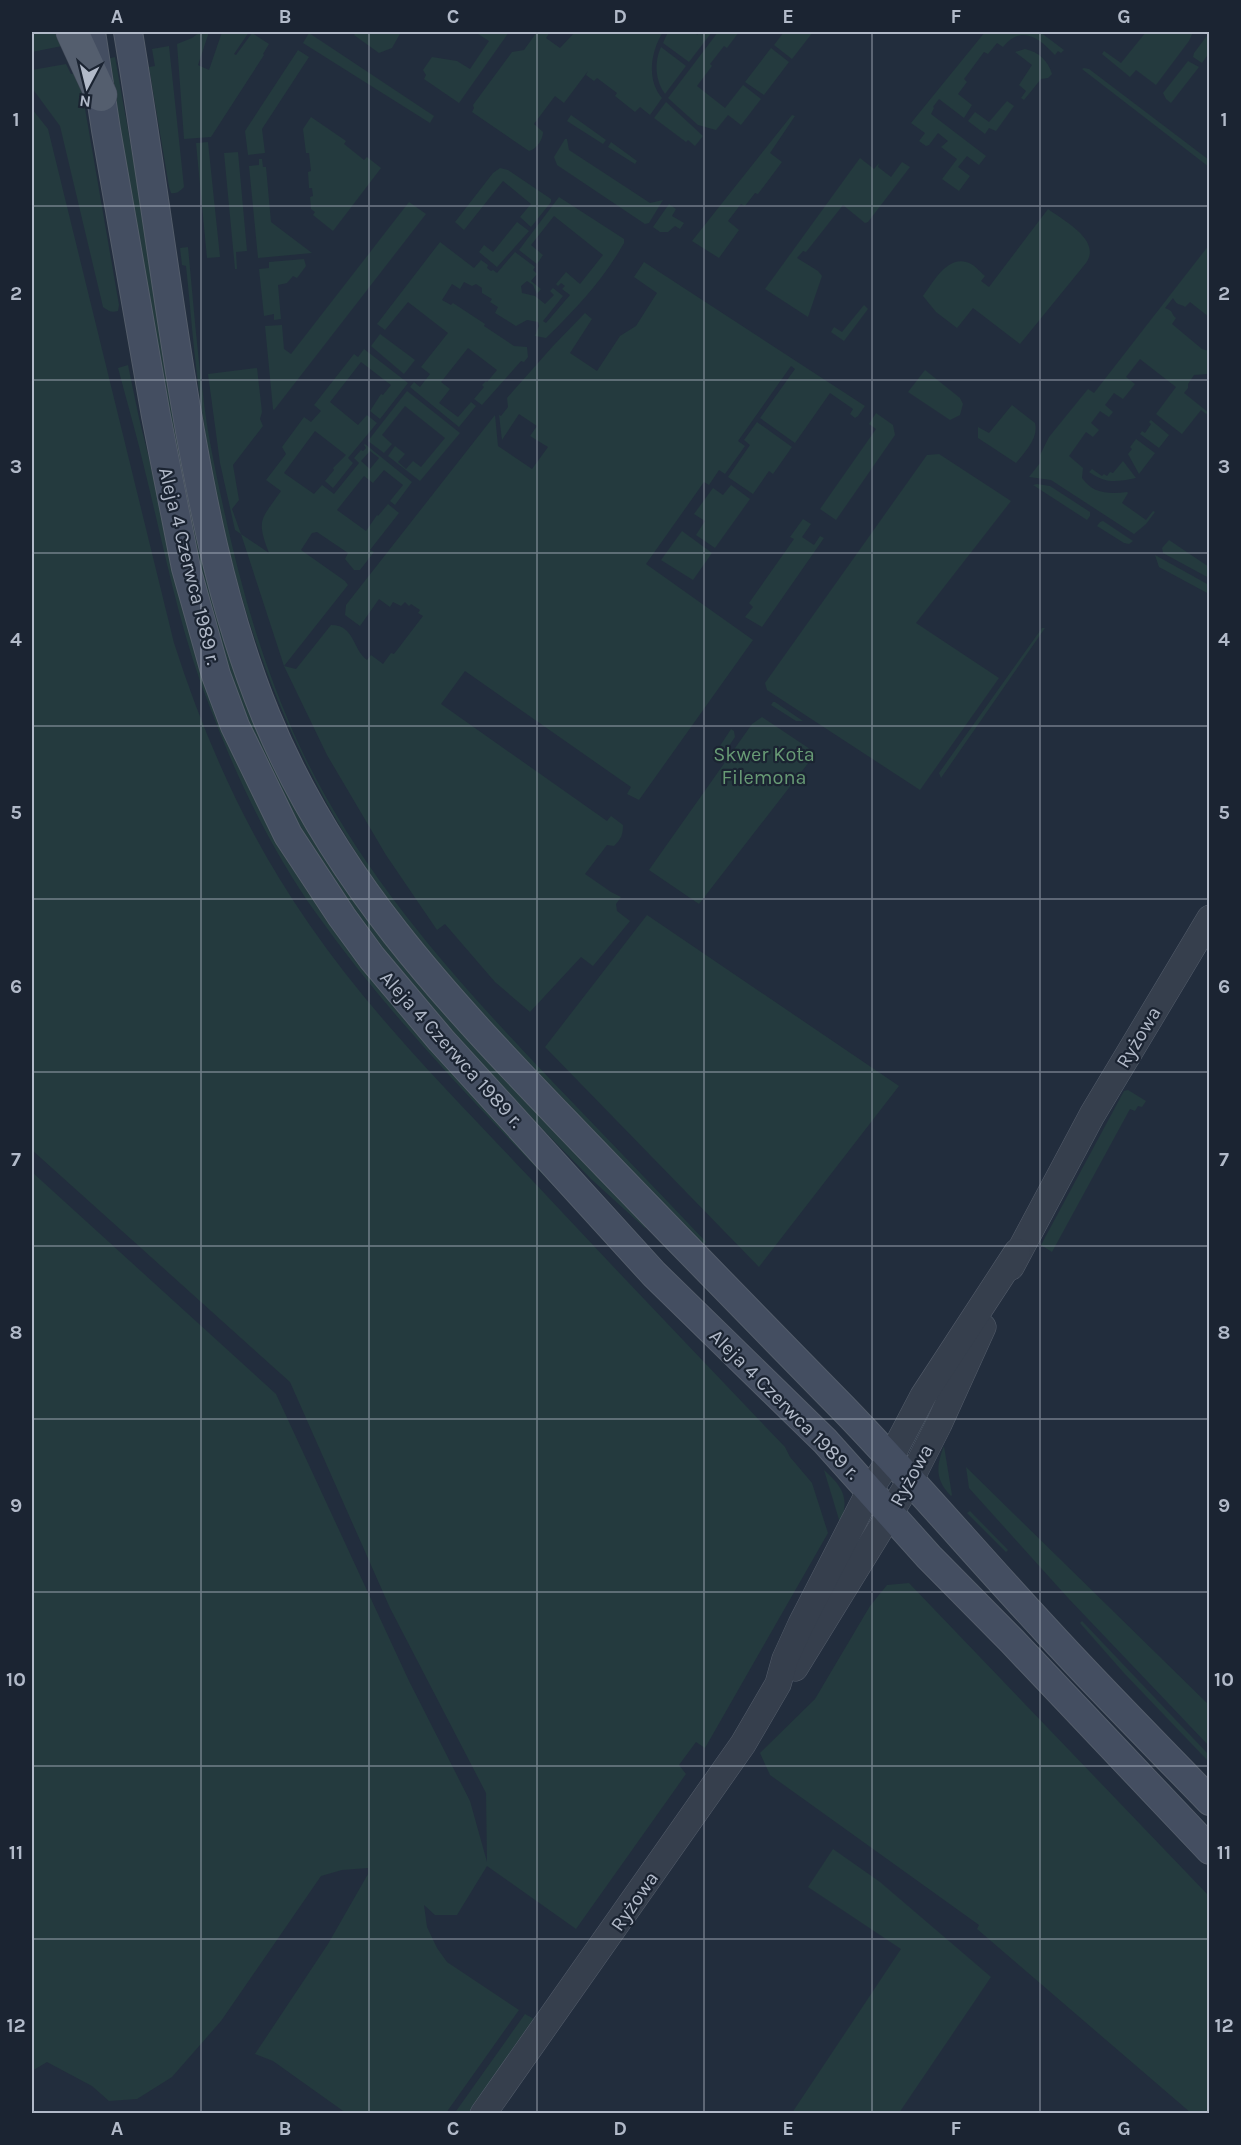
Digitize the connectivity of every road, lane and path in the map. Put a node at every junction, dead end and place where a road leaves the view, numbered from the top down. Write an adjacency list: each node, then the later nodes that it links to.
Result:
1 (72, 32): 4 (main road)
2 (91, 32): 4 (main road, Aleja 4 Czerwca 1989 r.)
3 (128, 32): 7 (main road, Aleja 4 Czerwca 1989 r.)
4 (101, 95): 9 (main road, Aleja 4 Czerwca 1989 r.)
5 (1209, 918): 6 (street, Ryżowa)
6 (1017, 1252): 7 (street, Ryżowa); 8 (street, Ryżowa)
7 (890, 1459): 8 (main road, Aleja 4 Czerwca 1989 r.); 9 (street, Ryżowa)
8 (910, 1480): 10 (street, Ryżowa); 12 (main road, Aleja 4 Czerwca 1989 r.)
9 (870, 1490): 10 (main road, Aleja 4 Czerwca 1989 r.); 11 (street, Ryżowa)
10 (890, 1513): 11 (street, Ryżowa); 13 (main road, Aleja 4 Czerwca 1989 r.)
11 (778, 1684): 14 (street, Ryżowa)
12 (1209, 1801)
13 (1209, 1850)
14 (483, 2114)

